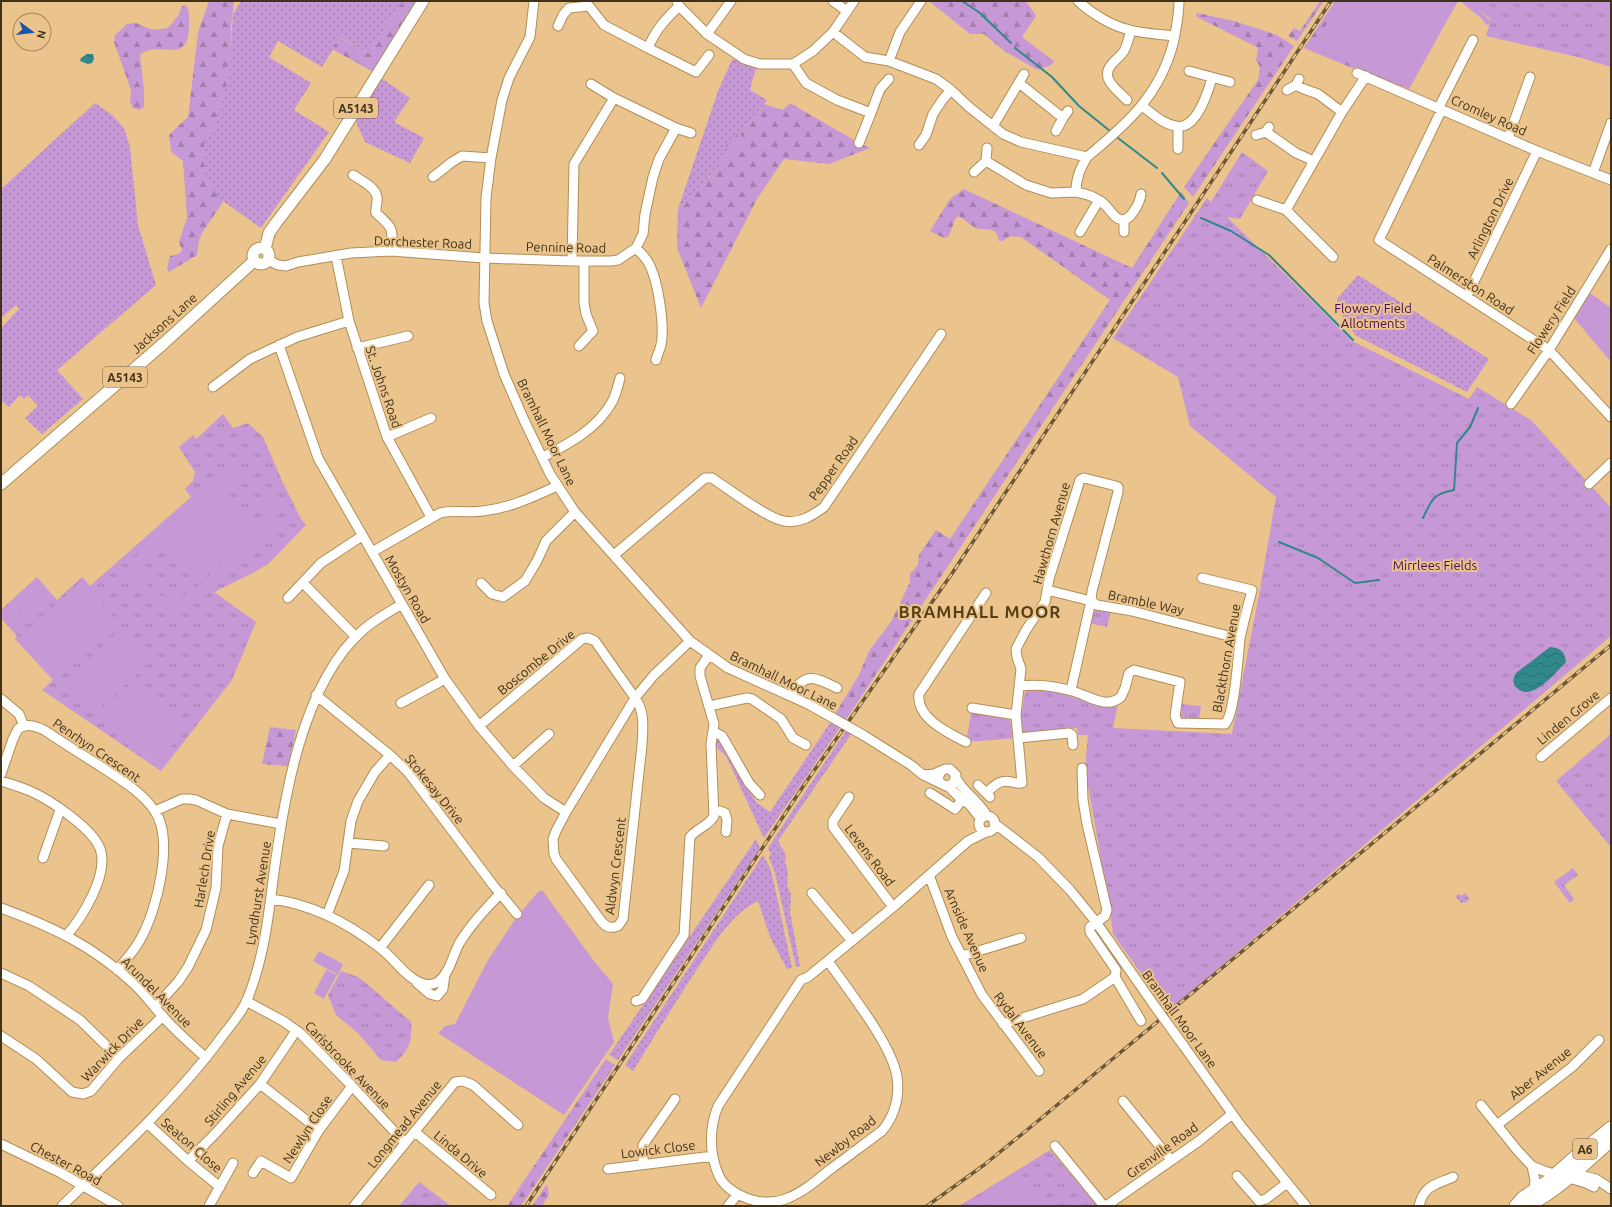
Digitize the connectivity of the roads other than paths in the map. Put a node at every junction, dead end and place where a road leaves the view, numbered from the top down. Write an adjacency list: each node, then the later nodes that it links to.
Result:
1 (424, 1): 71 (main road, Jacksons Lane / A5143)
2 (534, 1): 52 (street, Bramhall Moor Lane)
3 (731, 1): 15 (street)
4 (833, 1): 11 (street)
5 (854, 1): 11 (street)
6 (921, 1): 20 (street)
7 (1078, 1): 13 (street)
8 (1179, 1): 16 (street)
9 (591, 4): 12 (street); 18 (street)
10 (678, 4): 15 (street); 18 (street)
11 (847, 11): 14 (street)
12 (558, 26)
13 (1131, 31): 16 (street); 33 (street)
14 (833, 32): 20 (street); 21 (street)
15 (708, 34): 21 (street)
16 (1174, 36): 34 (street)
17 (1473, 40): 35 (street)
18 (648, 48): 19 (street)
19 (709, 55)
20 (889, 61): 30 (street)
21 (793, 64): 37 (street)
22 (1189, 71): 25 (street)
23 (1024, 74): 28 (street)
24 (1530, 77): 45 (street)
25 (1212, 78): 27 (street); 40 (street)
26 (889, 79): 37 (street)
27 (1230, 82)
28 (1019, 83): 39 (street); 42 (street)
29 (591, 84): 32 (street)
30 (951, 90): 39 (street); 47 (street)
31 (1287, 90): 36 (street)
32 (614, 98): 41 (street); 75 (street)
33 (1127, 100)
34 (1142, 106): 40 (street); 51 (street)
35 (1440, 108): 36 (street, Cromley Road); 45 (street, Cromley Road); 77 (street, Palmerston Road)
36 (1342, 112): 54 (street)
37 (871, 113): 46 (street)
38 (1611, 123): 56 (street)
39 (993, 126): 51 (street)
40 (1178, 127): 49 (street)
41 (676, 128): 43 (street); 68 (street)
42 (1056, 131)
43 (691, 133)
44 (1256, 135): 54 (street)
45 (1508, 138): 50 (street, Cromley Road)
46 (859, 143)
47 (919, 145)
48 (987, 148): 53 (street)
49 (1178, 149)
50 (1537, 151): 56 (street, Cromley Road); 77 (street, Arlington Drive)
51 (1087, 157): 60 (street)
52 (491, 158): 58 (street); 74 (street, Bramhall Moor Lane)
53 (986, 161): 55 (street); 60 (street)
54 (1314, 161): 64 (street)
55 (974, 172)
56 (1593, 173): 59 (street, Cromley Road)
57 (353, 175): 69 (street)
58 (433, 177)
59 (1611, 180)
60 (1076, 192): 62 (street)
61 (1141, 194): 65 (street)
62 (1099, 200): 65 (street); 66 (street)
63 (1257, 200): 64 (street)
64 (1286, 210): 73 (street)
65 (1124, 220): 67 (street)
66 (1080, 232)
67 (1124, 232)
68 (636, 248): 76 (street, Pennine Road); 85 (street)
69 (391, 251): 72 (street, Dorchester Road); 74 (street, Dorchester Road)
70 (1610, 252): 84 (street, Flowery Field)
71 (267, 255): 72 (street, Dorchester Road); 94 (main road, Jacksons Lane / A5143)
72 (336, 256): 78 (street, St. Johns Road)
73 (1333, 257)
74 (484, 258): 75 (street, Pennine Road); 92 (street, Bramhall Moor Lane)
75 (572, 261): 76 (street, Pennine Road)
76 (584, 261): 82 (street)
77 (1467, 296): 84 (street, Palmerston Road)
78 (349, 321): 81 (street); 83 (street, St. Johns Road)
79 (941, 334): 101 (street, Pepper Road)
80 (408, 336): 83 (street)
81 (279, 345): 87 (street); 99 (street, Mostyn Road)
82 (579, 346)
83 (357, 348): 91 (street, St. Johns Road)
84 (1549, 350): 88 (street, Flowery Field); 89 (street, Palmerston Road)
85 (656, 360)
86 (620, 378): 92 (street)
87 (213, 387)
88 (1511, 404)
89 (1611, 417)
90 (431, 418): 91 (street)
91 (387, 437): 98 (street, St. Johns Road)
92 (543, 457): 96 (street, Bramhall Moor Lane)
93 (1611, 463): 95 (street)
94 (1, 484)
95 (1589, 484)
96 (557, 486): 97 (street, Bramhall Moor Lane); 98 (street)
97 (576, 512): 101 (street, Bramhall Moor Lane); 104 (street)
98 (431, 517): 100 (street)
99 (362, 536): 100 (street, Mostyn Road); 103 (street)
100 (372, 552): 109 (street, Mostyn Road)
101 (614, 555): 112 (street, Bramhall Moor Lane)
102 (1202, 578): 111 (street, Blackthorn Avenue)
103 (303, 583): 107 (street); 110 (street)
104 (481, 583)
105 (1047, 590): 108 (street, Bramble Way); 108 (street, Hawthorn Avenue); 115 (street, Hawthorn Avenue)
106 (986, 593): 133 (street)
107 (288, 598)
108 (1091, 601): 111 (street, Bramble Way); 117 (street, Hawthorn Avenue)
109 (402, 604): 110 (street, Lyndhurst Avenue); 114 (street, Mostyn Road)
110 (356, 637): 118 (street, Lyndhurst Avenue)
111 (1240, 639): 117 (street, Blackthorn Avenue)
112 (690, 641): 113 (street, Bramhall Moor Lane); 120 (street, Aldwyn Crescent)
113 (709, 655): 119 (street, Bramhall Moor Lane); 124 (street)
114 (445, 679): 123 (street); 128 (street, Mostyn Road)
115 (1020, 686): 117 (street, Blackthorn Avenue); 126 (street, Hawthorn Avenue)
116 (837, 688): 119 (street)
117 (1071, 690)
118 (316, 696): 135 (street, Stokesay Drive); 157 (street, Lyndhurst Avenue)
119 (790, 696): 141 (street, Bramhall Moor Lane, bridge)
120 (635, 698): 128 (street, Boscombe Drive); 153 (street, Aldwyn Crescent); 153 (street, Aldwyn Crescent)
121 (1611, 698): 136 (street, Linden Grove)
122 (1, 699): 127 (street)
123 (402, 703)
124 (709, 706): 129 (street); 134 (street)
125 (972, 708): 126 (street)
126 (1016, 715): 131 (street, Hawthorn Avenue)
127 (24, 726): 140 (street); 152 (street, Penrhyn Crescent)
128 (479, 726): 137 (street, Mostyn Road)
129 (714, 732): 147 (street); 151 (street)
130 (549, 734): 137 (street)
131 (1018, 738): 132 (street); 145 (street, Hawthorn Avenue)
132 (1073, 741)
133 (966, 742)
134 (806, 745)
135 (390, 755): 161 (street); 167 (street, Stokesay Drive)
136 (1542, 756)
137 (513, 766): 153 (street, Mostyn Road)
138 (1082, 768): 174 (street)
139 (941, 772): 141 (street, Bramhall Moor Lane); 142 (street, Bramhall Moor Lane); 144 (street)
140 (1, 774)
141 (923, 775): 144 (street, Bramhall Moor Lane)
142 (956, 778): 144 (street); 148 (street, Bramhall Moor Lane)
143 (1, 781): 150 (street)
144 (944, 785): 148 (street, Bramhall Moor Lane)
145 (978, 785)
146 (930, 793): 148 (street)
147 (760, 795)
148 (965, 796): 155 (street, Bramhall Moor Lane)
149 (849, 797): 170 (street, Levens Road)
150 (60, 810): 164 (street); 175 (street)
151 (714, 810): 158 (street); 186 (street)
152 (155, 811): 154 (street); 181 (street)
153 (566, 812)
154 (227, 814): 157 (street); 187 (street, Harlech Drive)
155 (983, 820): 156 (street); 159 (street); 160 (street, Newby Road)
156 (994, 823): 159 (street); 163 (street, Bramhall Moor Lane)
157 (282, 824): 169 (street, Lyndhurst Avenue)
158 (726, 832)
159 (987, 832): 160 (street, Newby Road); 163 (street, Bramhall Moor Lane)
160 (968, 841): 165 (street, Newby Road)
161 (349, 843): 162 (street); 173 (street)
162 (384, 846)
163 (1030, 851): 174 (street, Bramhall Moor Lane)
164 (43, 858)
165 (929, 875): 170 (street, Newby Road); 179 (street, Arnside Avenue)
166 (429, 885): 178 (street)
167 (501, 893): 172 (street, Stokesay Drive); 178 (street)
168 (812, 893): 177 (street)
169 (271, 899): 173 (street); 185 (street, Lyndhurst Avenue)
170 (893, 907): 177 (street, Newby Road)
171 (1, 908): 175 (street, Arundel Avenue)
172 (517, 914)
173 (327, 915): 178 (street)
174 (1096, 922): 183 (street); 202 (street, Bramhall Moor Lane, bridge)
175 (68, 935): 181 (street, Arundel Avenue)
176 (1020, 938): 179 (street)
177 (852, 941): 180 (street, Newby Road)
178 (380, 948)
179 (962, 956): 184 (street, Arnside Avenue)
180 (828, 961): 213 (street, Newby Road); 232 (street, Newby Road)
181 (118, 970): 187 (street, Arundel Avenue)
182 (1, 973): 194 (street)
183 (1115, 977): 189 (street); 190 (street)
184 (982, 996): 190 (street, Rydal Avenue)
185 (246, 1001): 191 (street, Carisbrooke Avenue); 195 (street, Lyndhurst Avenue)
186 (636, 1001)
187 (155, 1008): 188 (street, Arundel Avenue)
188 (163, 1016): 194 (street, Warwick Drive); 195 (street, Arundel Avenue)
189 (1141, 1021)
190 (1003, 1024): 196 (street, Rydal Avenue)
191 (296, 1031): 197 (street, Stirling Avenue); 198 (street, Carisbrooke Avenue)
192 (1, 1036): 194 (street, Warwick Drive)
193 (1599, 1040): 204 (street, Aber Avenue)
194 (119, 1058)
195 (206, 1058): 203 (street, Lyndhurst Avenue)
196 (1039, 1071)
197 (260, 1084): 207 (street); 217 (street, Stirling Avenue)
198 (352, 1086): 207 (street, Newlyn Close); 210 (street, Carisbrooke Avenue)
199 (675, 1099): 219 (street)
200 (1123, 1101): 216 (street)
201 (1481, 1105): 204 (street)
202 (1232, 1114): 216 (street, Grenville Road); 226 (street, Bramhall Moor Lane)
203 (147, 1123): 217 (street, Seaton Close); 228 (street, Lyndhurst Avenue)
204 (1497, 1124): 215 (street)
205 (518, 1125): 208 (street, Longmead Avenue)
206 (1611, 1128): 224 (highway, A6)
207 (319, 1130): 222 (street, Newlyn Close)
208 (415, 1132): 210 (street, Longmead Avenue); 233 (street, Linda Drive)
209 (1611, 1140): 214 (highway, A6)
210 (405, 1143): 238 (street, Longmead Avenue)
211 (1, 1144): 228 (street, Chester Road)
212 (1054, 1146): 240 (street)
213 (713, 1156): 219 (street, Lowick Close); 232 (street, Newby Road)
214 (1593, 1156): 224 (highway, A6); 227 (street)
215 (1524, 1157): 220 (street); 224 (street)
216 (1171, 1160): 240 (street, Grenville Road)
217 (188, 1161): 229 (street, Seaton Close)
218 (234, 1163): 229 (street, Seaton Close)
219 (643, 1164): 221 (street, Lowick Close)
220 (1532, 1166): 224 (street); 231 (street)
221 (608, 1169)
222 (253, 1173)
223 (1237, 1176): 226 (street)
224 (1563, 1176): 227 (street); 231 (highway, A6); 234 (highway, A6)
225 (1453, 1177): 242 (street)
226 (1287, 1183): 241 (street, Bramhall Moor Lane)
227 (1595, 1183): 230 (street)
228 (84, 1186): 235 (street, Lyndhurst Avenue); 236 (street, Chester Road)
229 (220, 1186): 237 (street, Seaton Close)
230 (1610, 1188)
231 (1534, 1190): 243 (highway, A6)
232 (737, 1195): 239 (street)
233 (491, 1196)
234 (1529, 1205)
235 (62, 1206)
236 (118, 1206)
237 (208, 1206)
238 (354, 1206)
239 (728, 1206)
240 (1105, 1206)
241 (1306, 1206)
242 (1418, 1206)
243 (1516, 1206)

